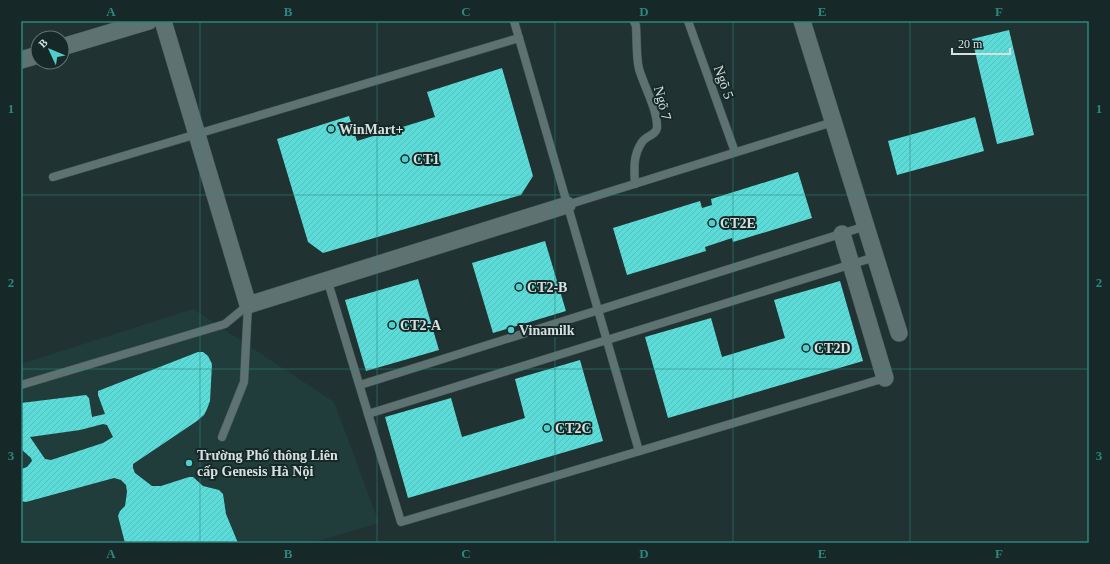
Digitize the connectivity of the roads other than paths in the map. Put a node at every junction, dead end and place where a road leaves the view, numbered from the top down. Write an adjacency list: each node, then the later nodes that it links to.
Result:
1 (150, 21): 8 (street)
2 (162, 21): 10 (street)
3 (514, 21): 7 (lane)
4 (634, 21): 13 (lane, Ngõ 7)
5 (688, 21): 11 (lane, Ngõ 5)
6 (802, 21): 9 (street)
7 (519, 38): 10 (lane); 14 (lane)
8 (70, 45)
9 (833, 122): 11 (lane); 15 (street)
10 (196, 134): 12 (lane); 20 (street)
11 (735, 152): 13 (lane)
12 (53, 177)
13 (635, 184): 14 (lane)
14 (567, 205): 19 (street); 21 (lane)
15 (866, 226): 16 (lane); 17 (street)
16 (842, 234): 18 (street); 21 (lane)
17 (875, 257): 18 (lane); 22 (street)
18 (851, 264): 23 (lane); 24 (street)
19 (327, 279): 20 (street); 26 (lane)
20 (248, 305): 25 (lane); 28 (lane)
21 (598, 311): 23 (lane); 26 (lane)
22 (899, 333)
23 (606, 340): 27 (lane); 29 (lane)
24 (885, 378): 29 (lane)
25 (21, 385)
26 (360, 385): 27 (lane)
27 (368, 414): 29 (lane)
28 (222, 437)
29 (639, 450)

